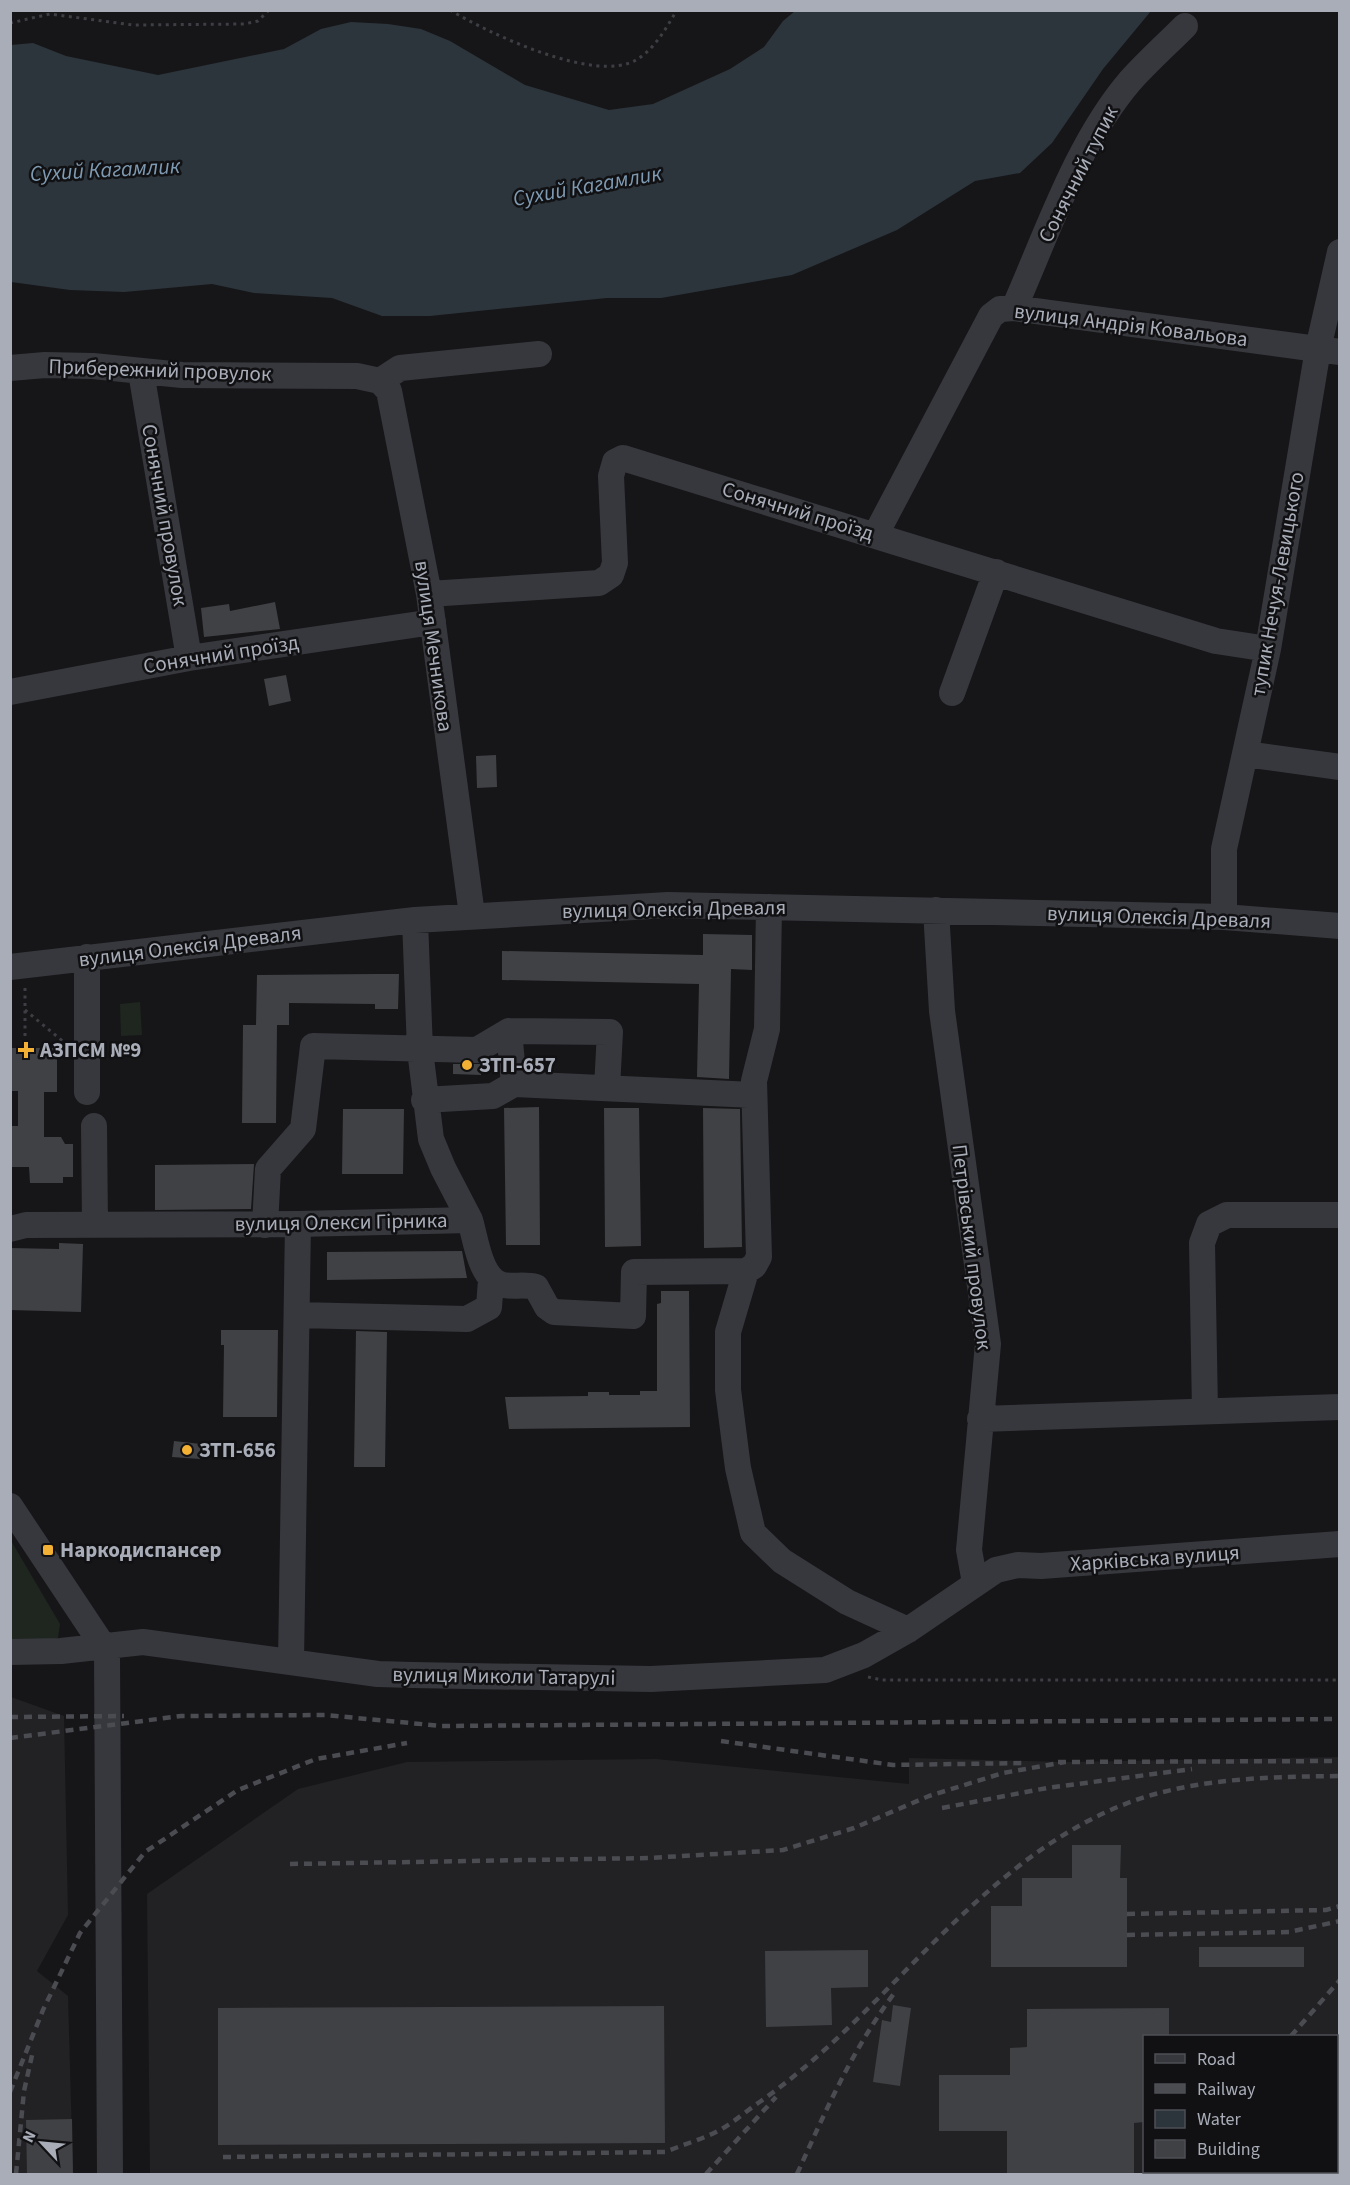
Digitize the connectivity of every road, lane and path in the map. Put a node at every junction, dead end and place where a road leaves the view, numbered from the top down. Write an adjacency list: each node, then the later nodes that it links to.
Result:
1 (269, 10): 4 (path)
2 (450, 10): 3 (path)
3 (677, 10)
4 (10, 23)
5 (1185, 26): 7 (street, Сонячний тупик)
6 (1340, 252): 8 (street, тупик Нечуя-Левицького)
7 (1014, 308): 8 (street, вулиця Андрія Ковальова); 13 (street, вулиця Андрія Ковальова)
8 (1329, 351): 17 (street, тупик Нечуя-Левицького)
9 (539, 354): 12 (street)
10 (10, 368): 11 (street, Прибережний провулок)
11 (141, 372): 12 (street, Прибережний провулок); 18 (street, Сонячний провулок)
12 (380, 381): 15 (street, вулиця Мечникова)
13 (876, 534): 14 (street, Сонячний проїзд); 15 (street, Сонячний проїзд)
14 (996, 572): 17 (street, Сонячний проїзд); 20 (street)
15 (429, 594): 16 (street, вулиця Мечникова)
16 (433, 622): 18 (street, Сонячний проїзд); 25 (street, вулиця Мечникова)
17 (1268, 649): 21 (street, тупик Нечуя-Левицького)
18 (189, 658): 19 (street, Сонячний проїзд)
19 (10, 692)
20 (952, 693)
21 (1245, 754): 22 (street); 26 (street, тупик Нечуя-Левицького)
22 (1340, 767)
23 (769, 907): 24 (street, вулиця Олексія Древаля); 25 (street, вулиця Олексія Древаля); 39 (street)
24 (936, 910): 26 (street, вулиця Олексія Древаля); 53 (street, Петрівський провулок)
25 (472, 915): 27 (street, вулиця Олексія Древаля)
26 (1224, 917): 28 (street, вулиця Олексія Древаля)
27 (415, 920): 29 (street, вулиця Олексія Древаля); 34 (street, вулиця Олекси Гірника)
28 (1340, 926)
29 (87, 957): 30 (street, вулиця Олексія Древаля); 35 (street)
30 (18, 966): 31 (path)
31 (25, 1010): 33 (path); 35 (path)
32 (509, 1031): 34 (street); 36 (street); 37 (street)
33 (25, 1036)
34 (420, 1050): 40 (street, вулиця Олекси Гірника); 44 (street)
35 (87, 1061): 38 (street)
36 (514, 1084): 37 (street); 40 (street)
37 (607, 1088): 39 (street)
38 (87, 1092)
39 (754, 1095): 48 (street)
40 (424, 1100): 43 (street, вулиця Олекси Гірника)
41 (94, 1126): 46 (street)
42 (1340, 1215): 52 (street)
43 (470, 1220): 45 (street, вулиця Олекси Гірника); 49 (street)
44 (265, 1224): 45 (street, вулиця Олекси Гірника); 46 (street, вулиця Олекси Гірника)
45 (298, 1224): 50 (street)
46 (95, 1225): 47 (street, вулиця Олекси Гірника)
47 (12, 1226)
48 (746, 1271): 49 (street); 57 (street)
49 (491, 1280): 50 (street)
50 (297, 1315): 60 (street)
51 (1340, 1407): 52 (street)
52 (1205, 1411): 53 (street)
53 (981, 1419): 56 (street, Петрівський провулок)
54 (10, 1506): 58 (street)
55 (1340, 1544): 56 (street, Харківська вулиця)
56 (975, 1583): 57 (street, вулиця Миколи Татарулі)
57 (908, 1630): 60 (street, вулиця Миколи Татарулі)
58 (103, 1646): 59 (street, вулиця Миколи Татарулі); 60 (street, вулиця Миколи Татарулі); 63 (street)
59 (10, 1652)
60 (291, 1661)
61 (860, 1676): 62 (path)
62 (1340, 1680)
63 (110, 2175)

